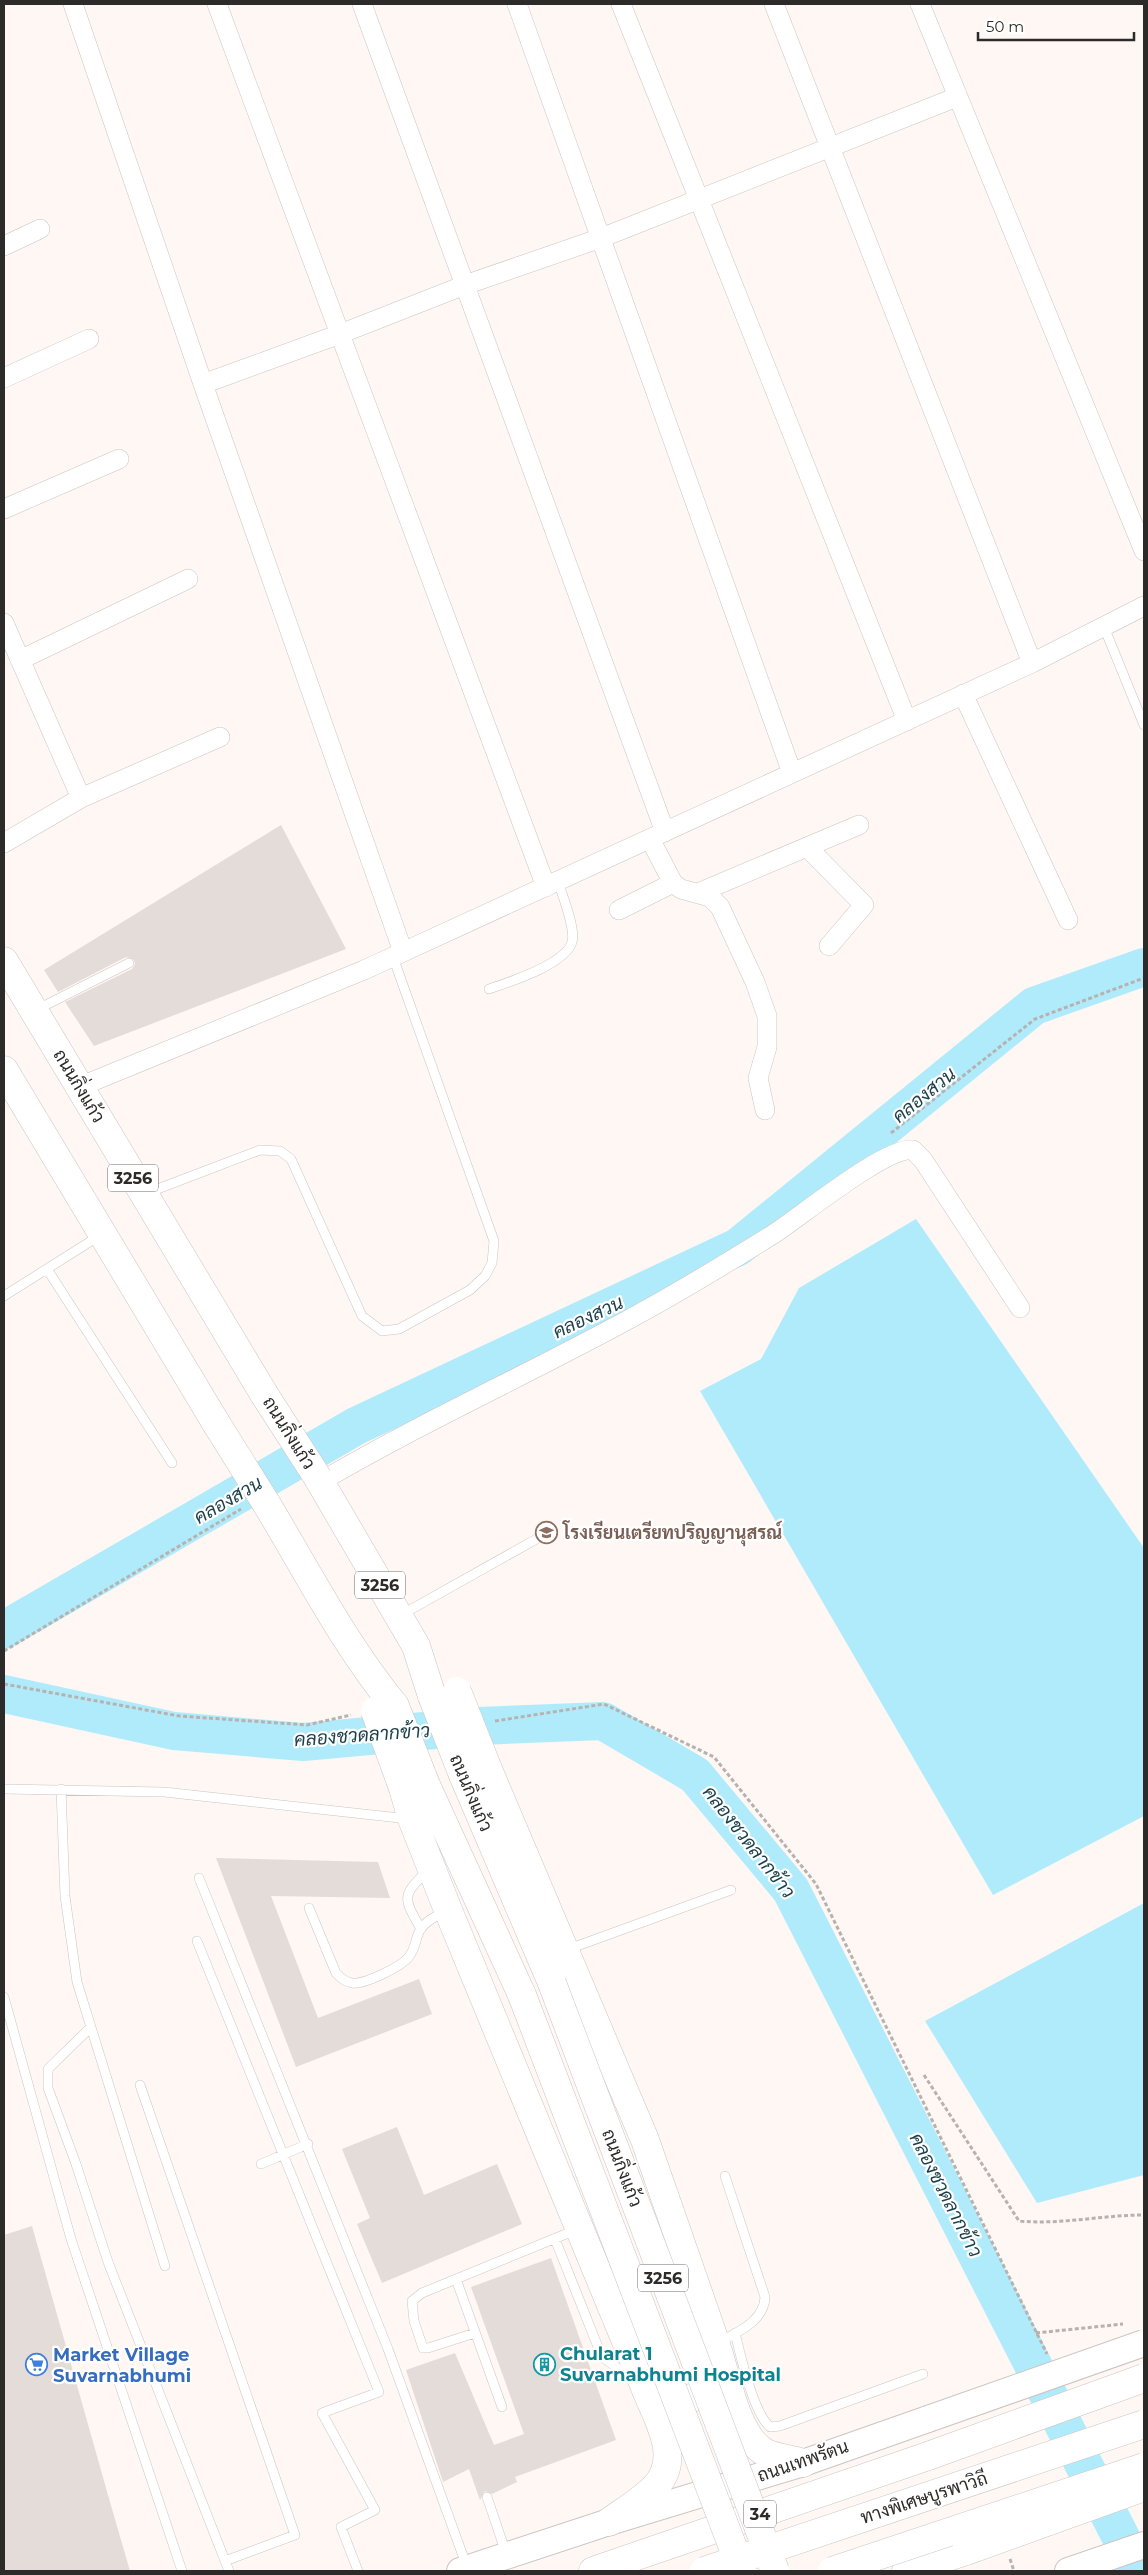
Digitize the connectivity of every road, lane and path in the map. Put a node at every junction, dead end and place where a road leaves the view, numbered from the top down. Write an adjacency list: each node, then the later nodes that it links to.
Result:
1 (73, 4): 18 (street)
2 (217, 4): 15 (street)
3 (362, 4): 14 (street)
4 (517, 4): 12 (street)
5 (621, 4): 10 (street)
6 (774, 4): 9 (street)
7 (920, 4): 8 (street)
8 (957, 97): 9 (street); 21 (street)
9 (830, 148): 10 (street); 27 (street)
10 (699, 200): 12 (street); 29 (street)
11 (40, 229): 13 (street)
12 (601, 238): 14 (street); 32 (street)
13 (4, 246)
14 (465, 285): 15 (street); 35 (street)
15 (340, 334): 18 (street); 39 (street)
16 (89, 339): 17 (street)
17 (4, 378)
18 (203, 384): 44 (street)
19 (119, 459): 20 (street)
20 (4, 509)
21 (1144, 551)
22 (188, 579): 26 (street)
23 (1144, 606): 25 (street)
24 (4, 623): 26 (street)
25 (1104, 627): 27 (street); 30 (lane)
26 (20, 660): 33 (street)
27 (1032, 663): 28 (street)
28 (963, 694): 29 (street); 42 (street)
29 (907, 721): 32 (street)
30 (1144, 725)
31 (220, 738): 33 (street)
32 (792, 773): 35 (street)
33 (81, 798): 36 (street)
34 (859, 825): 37 (street)
35 (657, 835): 38 (street); 39 (street)
36 (4, 843)
37 (807, 847): 40 (street); 43 (street)
38 (673, 883): 40 (street); 41 (street)
39 (552, 884): 44 (street); 48 (lane)
40 (698, 893): 52 (street)
41 (619, 910)
42 (1068, 920)
43 (829, 946)
44 (398, 954): 51 (street); 54 (lane)
45 (4, 961): 49 (main road, ถนนกิ่งแก้ว / 3256)
46 (129, 963): 49 (lane)
47 (1144, 978): 53 (path)
48 (489, 989)
49 (34, 1011): 51 (main road, ถนนกิ่งแก้ว / 3256)
50 (4, 1070): 55 (main road, ถนนกิ่งแก้ว / 3256)
51 (80, 1087): 54 (main road, ถนนกิ่งแก้ว / 3256)
52 (765, 1110)
53 (890, 1134)
54 (143, 1194): 60 (main road, ถนนกิ่งแก้ว / 3256, bridge)
55 (104, 1233): 56 (lane); 61 (main road, ถนนกิ่งแก้ว / 3256, bridge)
56 (47, 1269): 57 (lane); 59 (lane)
57 (4, 1296)
58 (1020, 1308): 60 (street)
59 (172, 1463)
60 (319, 1480): 63 (main road, ถนนกิ่งแก้ว / 3256)
61 (254, 1506): 64 (path); 66 (main road, ถนนกิ่งแก้ว / 3256)
62 (540, 1537): 63 (lane)
63 (398, 1616): 68 (main road, ถนนกิ่งแก้ว / 3256, bridge)
64 (4, 1651)
65 (4, 1684): 66 (path)
66 (376, 1711): 69 (main road, ถนนกิ่งแก้ว / 3256, bridge)
67 (487, 1722): 96 (path)
68 (475, 1771): 80 (main road); 120 (main road, ถนนกิ่งแก้ว / 3256, bridge)
69 (414, 1786): 72 (main road); 119 (main road, ถนนกิ่งแก้ว / 3256, bridge)
70 (4, 1790): 71 (lane)
71 (61, 1790): 72 (lane); 82 (lane)
72 (412, 1820): 73 (main road)
73 (431, 1867): 77 (main road); 78 (lane)
74 (199, 1878): 85 (lane)
75 (731, 1890): 80 (lane)
76 (309, 1908): 78 (lane)
77 (448, 1910): 78 (lane); 90 (main road)
78 (420, 1929)
79 (197, 1940): 86 (lane)
80 (564, 1951): 97 (main road)
81 (4, 1997): 114 (lane)
82 (91, 2027): 92 (lane); 112 (lane)
83 (924, 2075): 89 (path)
84 (140, 2085): 112 (lane)
85 (308, 2144): 86 (lane); 113 (lane)
86 (284, 2155): 87 (lane); 116 (lane)
87 (261, 2164)
88 (725, 2176): 97 (lane)
89 (1144, 2216)
90 (580, 2228): 91 (lane); 102 (main road)
91 (555, 2239): 93 (lane); 102 (lane)
92 (164, 2266)
93 (456, 2279): 95 (lane); 95 (lane)
94 (1125, 2324): 96 (path)
95 (476, 2333): 103 (lane)
96 (1036, 2333): 99 (path)
97 (725, 2339): 100 (lane); 102 (main road); 105 (main road)
98 (1144, 2343): 105 (main road, ถนนเทพรัตน / 34, bridge)
99 (1050, 2359)
100 (923, 2374)
101 (1144, 2378): 117 (main road, ถนนเทพรัตน / 34, bridge)
102 (644, 2385): 109 (main road)
103 (502, 2407)
104 (1144, 2424): 118 (main road, ทางพิเศษบูรพาวิถี, bridge)
105 (803, 2463): 109 (main road, ถนนเทพรัตน / 34)
106 (1144, 2466): 121 (main road, bridge)
107 (1144, 2488): 122 (main road, bridge)
108 (487, 2496): 111 (lane)
109 (609, 2522): 111 (main road, ถนนเทพรัตน / 34)
110 (1144, 2545): 123 (main road)
111 (507, 2556): 113 (main road, ถนนเทพรัตน / 34)
112 (225, 2561): 115 (lane)
113 (464, 2570)
114 (182, 2571)
115 (229, 2571)
116 (358, 2571)
117 (594, 2571)
118 (704, 2571)
119 (742, 2571)
120 (775, 2571)
121 (832, 2571)
122 (906, 2571)
123 (1068, 2571)

